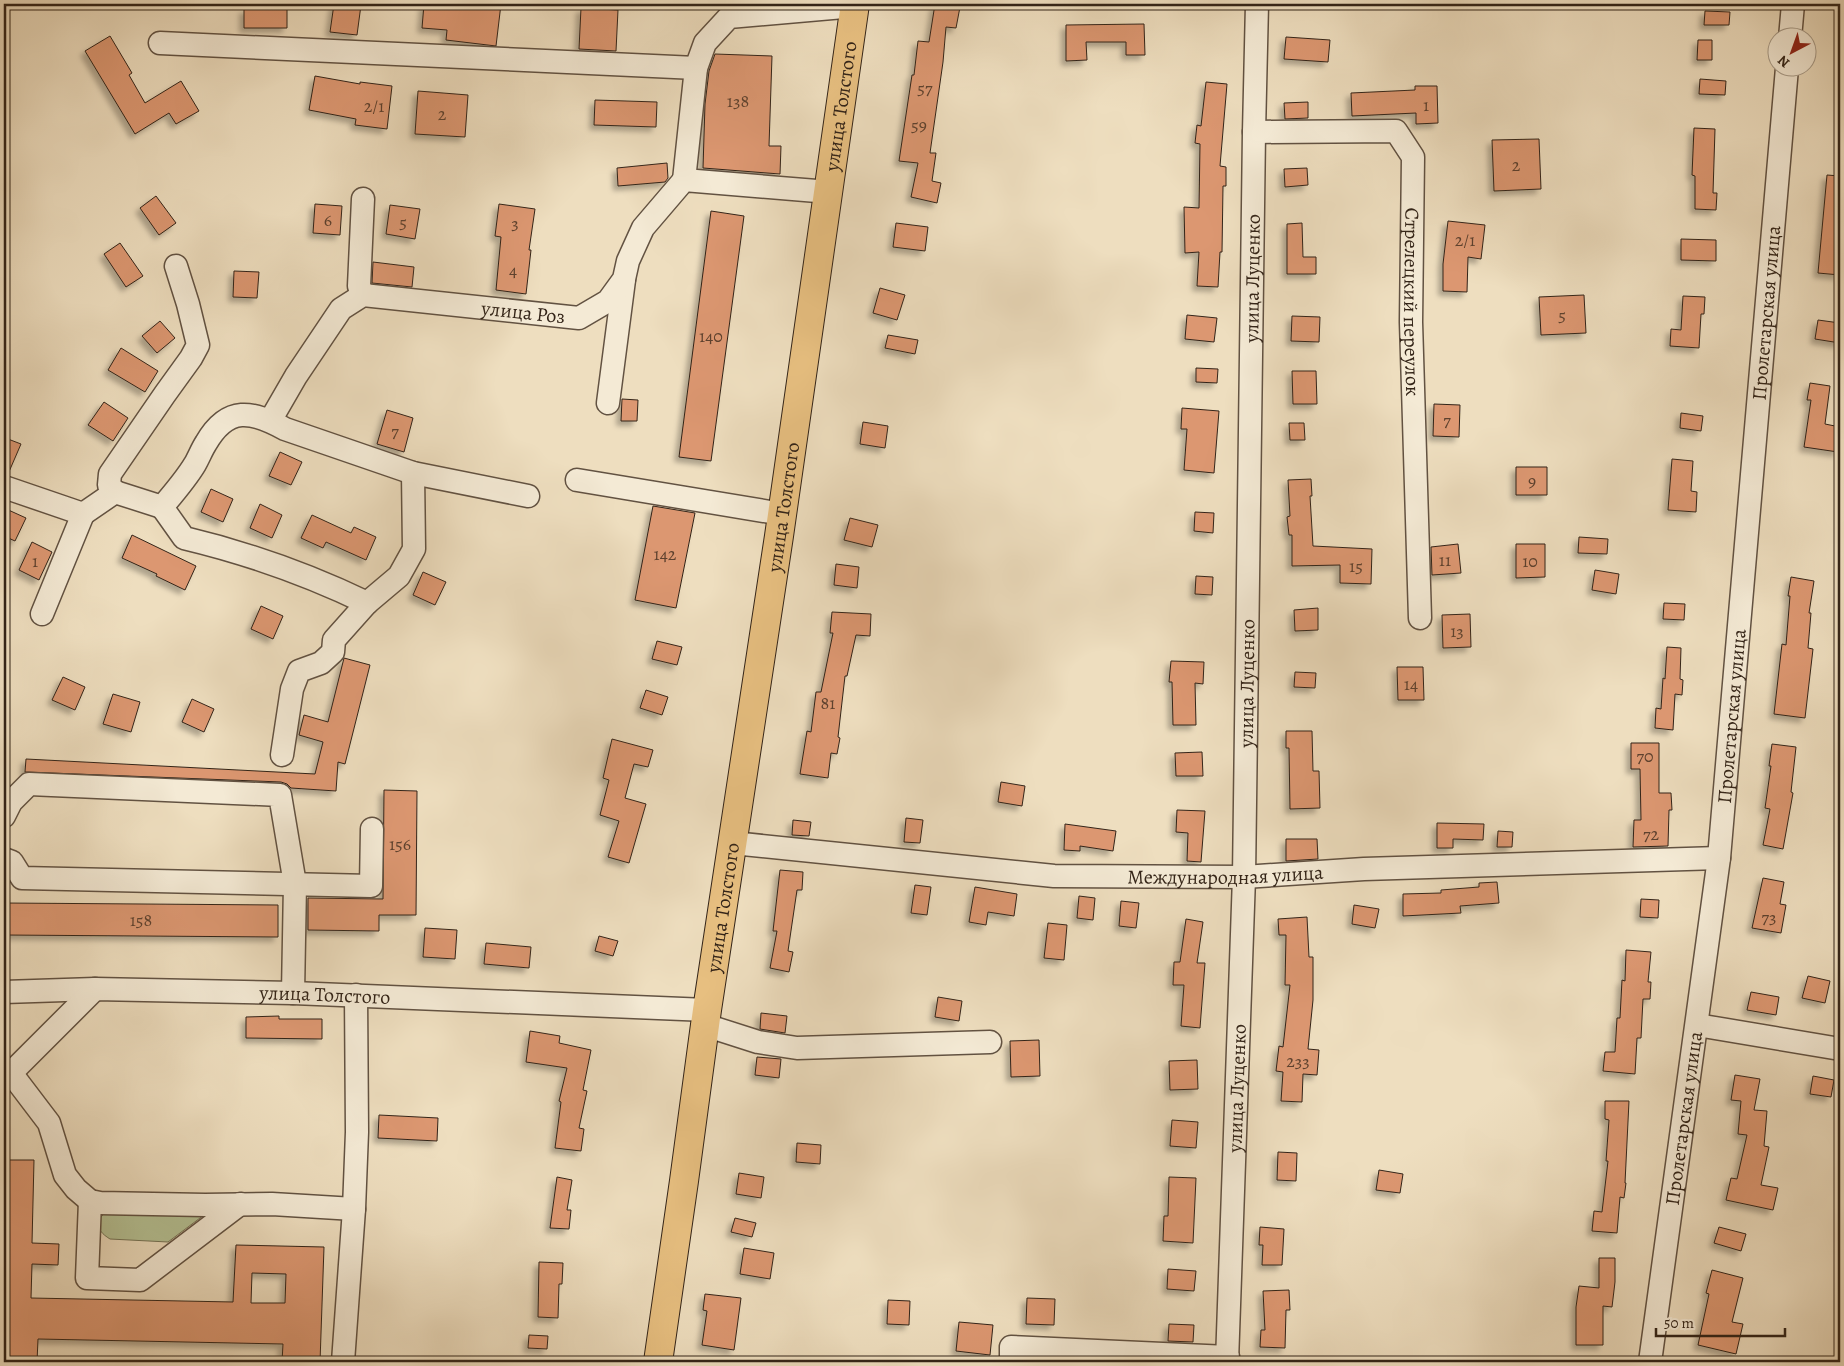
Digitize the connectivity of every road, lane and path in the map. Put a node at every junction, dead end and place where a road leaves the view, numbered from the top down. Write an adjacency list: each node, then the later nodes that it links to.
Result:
1 (1258, 4): 8 (street, улица Луценко)
2 (1793, 4): 4 (street)
3 (855, 5): 6 (street); 10 (main road, улица Толстого)
4 (1791, 28)
5 (160, 43): 6 (street)
6 (696, 68): 9 (street)
7 (1786, 78): 32 (street, Пролетарская улица)
8 (1254, 132): 27 (street, Стрелецкий переулок); 34 (street, улица Луценко)
9 (684, 180): 10 (street); 13 (street, улица Роз)
10 (829, 192): 24 (main road, улица Толстого)
11 (363, 199): 14 (street)
12 (176, 266): 20 (street)
13 (624, 279): 14 (street, улица Роз); 15 (street)
14 (363, 296): 16 (street)
15 (608, 403)
16 (270, 421): 17 (street); 22 (street)
17 (414, 473): 21 (street); 25 (street)
18 (577, 480): 24 (street)
19 (4, 487): 23 (street)
20 (115, 492): 22 (street); 23 (street)
21 (528, 496)
22 (162, 507): 25 (street)
23 (83, 514): 26 (street)
24 (782, 514): 31 (main road, улица Толстого)
25 (367, 602): 28 (street)
26 (42, 614)
27 (1420, 618)
28 (282, 755)
29 (4, 816): 35 (street)
30 (372, 828): 35 (street)
31 (733, 842): 34 (street, Международная улица); 40 (main road, улица Толстого)
32 (1719, 858): 34 (street, Международная улица); 41 (street, Пролетарская улица)
33 (4, 859): 35 (street)
34 (1244, 877): 48 (street, улица Луценко)
35 (295, 884): 38 (street)
36 (95, 988): 37 (street, улица Толстого); 38 (street, улица Толстого); 44 (street)
37 (4, 992)
38 (293, 993): 39 (street, улица Толстого)
39 (356, 995): 40 (street, улица Толстого); 47 (street)
40 (706, 1017): 42 (street); 50 (main road, улица Толстого)
41 (1697, 1025): 43 (street); 52 (street, Пролетарская улица)
42 (990, 1042)
43 (1840, 1049)
44 (8, 1076): 45 (street)
45 (90, 1201): 46 (street); 46 (street)
46 (240, 1204): 47 (street)
47 (354, 1209): 49 (street)
48 (1228, 1360): 51 (street)
49 (343, 1362)
50 (658, 1362)
51 (1011, 1362)
52 (1650, 1362)

